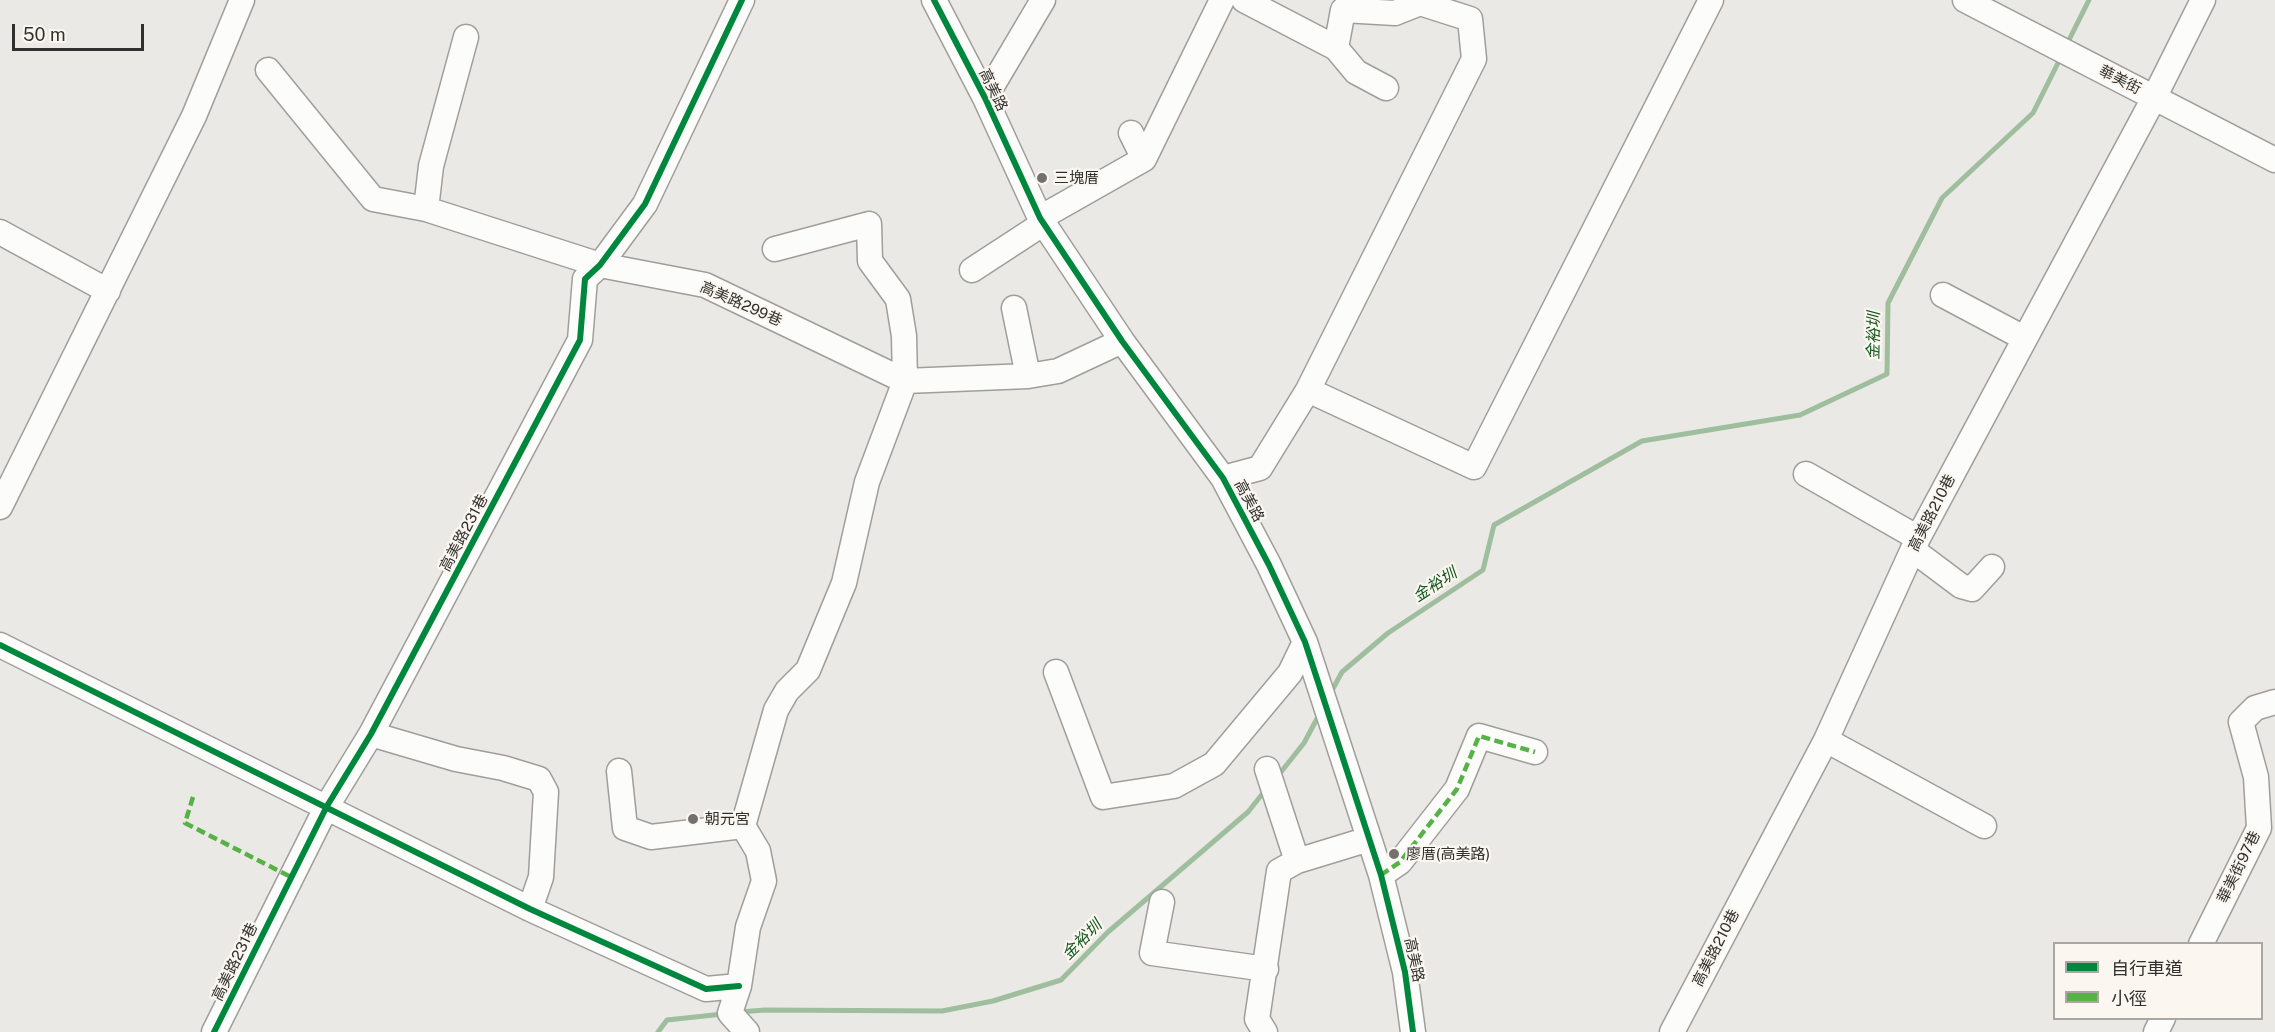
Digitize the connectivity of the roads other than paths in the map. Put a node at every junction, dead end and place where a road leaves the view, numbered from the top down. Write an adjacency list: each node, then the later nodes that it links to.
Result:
1 (242, 0): 25 (street)
2 (742, 0): 23 (street, 高美路231巷)
3 (934, 0): 14 (street, 高美路)
4 (1043, 0): 14 (street)
5 (1222, 0): 17 (street)
6 (1244, 0): 11 (street)
7 (1711, 0): 32 (street)
8 (1965, 0): 15 (street, 華美街)
9 (2203, 0): 15 (street, 高美路210巷)
10 (466, 37): 19 (street)
11 (1336, 48): 13 (street); 32 (street)
12 (268, 70): 19 (street, 高美路299巷)
13 (1386, 88)
14 (985, 98): 20 (street, 高美路)
15 (2154, 98): 18 (street, 華美街); 28 (street, 高美路210巷)
16 (1131, 133): 17 (street)
17 (1144, 159): 20 (street)
18 (2275, 160)
19 (426, 209): 23 (street, 高美路299巷)
20 (1042, 220): 24 (street); 29 (street, 高美路)
21 (0, 232): 25 (street)
22 (775, 249): 31 (street)
23 (600, 265): 31 (street, 高美路299巷); 42 (street, 高美路231巷)
24 (972, 270)
25 (108, 291): 35 (street)
26 (1943, 295): 28 (street)
27 (1014, 308): 30 (street)
28 (2024, 338): 36 (street, 高美路210巷)
29 (1122, 341): 30 (street, 高美路299巷); 34 (street, 高美路)
30 (1028, 376): 31 (street, 高美路299巷)
31 (904, 381): 48 (street)
32 (1308, 390): 34 (street)
33 (1806, 474): 36 (street)
34 (1223, 478): 38 (street, 高美路)
35 (0, 507)
36 (1915, 544): 37 (street); 43 (street, 高美路210巷)
37 (1992, 567)
38 (1305, 642): 40 (street); 50 (street, 高美路)
39 (0, 645): 47 (street)
40 (1056, 672)
41 (2275, 702): 55 (street, 華美街97巷)
42 (371, 734): 47 (street, 高美路231巷); 54 (street)
43 (1826, 740): 49 (street); 62 (street, 高美路210巷)
44 (1535, 752): 52 (street)
45 (1267, 769): 51 (street)
46 (619, 771): 48 (street)
47 (327, 806): 54 (street); 58 (street, 高美路231巷)
48 (743, 826): 57 (street)
49 (1984, 826)
50 (1369, 838): 51 (street); 52 (street, 高美路)
51 (1297, 861): 56 (street)
52 (1381, 875): 61 (street, 高美路)
53 (1162, 902): 56 (street)
54 (530, 909): 57 (street)
55 (2202, 942)
56 (1266, 969): 60 (street)
57 (739, 986): 59 (street)
58 (214, 1032)
59 (747, 1032)
60 (1265, 1032)
61 (1413, 1032)
62 (1672, 1032)

